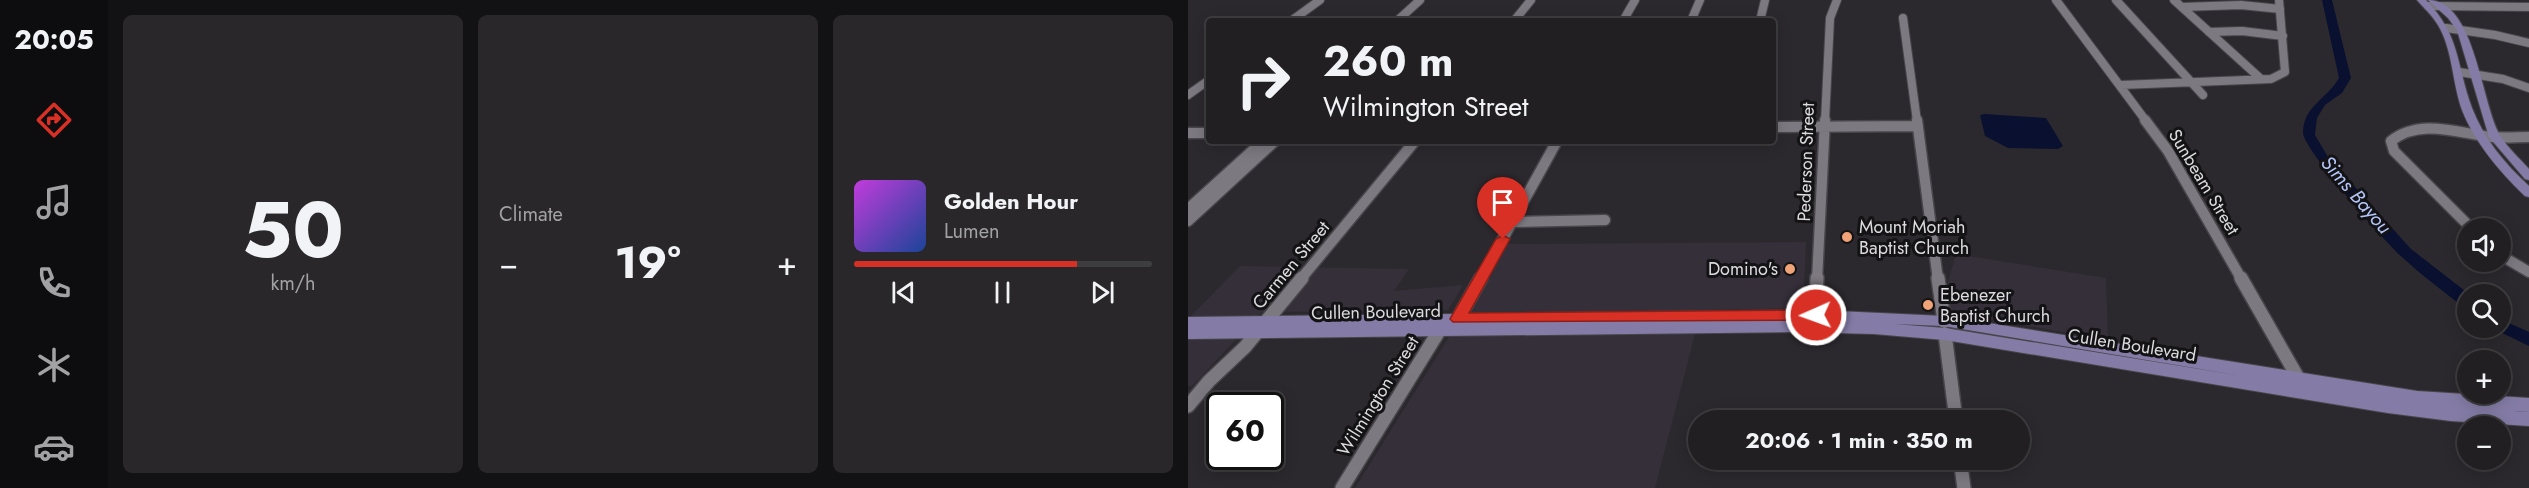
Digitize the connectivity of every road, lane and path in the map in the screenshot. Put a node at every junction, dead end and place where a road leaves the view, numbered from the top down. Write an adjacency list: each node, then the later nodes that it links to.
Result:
1 (1320, 0): 17 (street)
2 (1531, 0): 20 (street)
3 (1635, 0): 21 (street)
4 (1700, 0): 22 (street)
5 (1765, 0): 23 (street)
6 (1837, 0): 41 (street, Pederson Street)
7 (2056, 0): 35 (street, Sunbeam Street)
8 (2116, 0): 34 (street)
9 (2174, 0): 15 (street)
10 (2279, 0): 16 (street)
11 (2520, 0): 14 (street)
12 (1424, 1): 18 (street); 19 (street)
13 (2431, 3): 14 (street); 25 (main road); 26 (main road)
14 (2529, 6)
15 (2182, 7): 16 (street); 27 (street)
16 (2280, 9): 28 (street)
17 (1295, 18)
18 (1401, 18)
19 (1410, 18)
20 (1516, 18)
21 (1625, 18)
22 (1692, 18)
23 (1761, 18)
24 (1903, 18): 39 (street)
25 (2446, 28): 26 (street); 30 (main road)
26 (2461, 30): 29 (street); 31 (main road)
27 (2209, 32): 28 (street); 32 (street)
28 (2283, 36): 32 (street)
29 (2529, 43)
30 (2459, 72): 31 (street); 44 (main road)
31 (2475, 75): 36 (street); 45 (main road)
32 (2261, 79): 34 (street)
33 (1206, 82): 38 (street)
34 (2192, 82): 35 (street); 37 (street)
35 (2121, 85): 71 (street, Sunbeam Street)
36 (2529, 88)
37 (2203, 95)
38 (1188, 96)
39 (1918, 126): 41 (street); 65 (street)
40 (1776, 127): 41 (street)
41 (1824, 127): 61 (street, Pederson Street)
42 (1188, 133): 43 (street)
43 (1206, 133)
44 (2480, 135): 45 (street); 52 (main road); 54 (street)
45 (2495, 137): 46 (street); 51 (main road)
46 (2529, 137)
47 (1260, 144): 53 (street)
48 (1272, 144): 56 (street)
49 (1412, 144): 64 (street, Carmen Street)
50 (1555, 144): 57 (street, Wilmington Street)
51 (2529, 176)
52 (2529, 193)
53 (1188, 209)
54 (2461, 218)
55 (1605, 220): 57 (street)
56 (1188, 221)
57 (1513, 222): 60 (street, Wilmington Street)
58 (2511, 261): 59 (street)
59 (2529, 272)
60 (1458, 319): 63 (main road, Cullen Boulevard); 64 (main road, Cullen Boulevard); 66 (street, Wilmington Street)
61 (1816, 321): 63 (main road, Cullen Boulevard); 65 (main road, Cullen Boulevard)
62 (1188, 322): 64 (main road, Cullen Boulevard)
63 (1587, 323): 66 (main road, Cullen Boulevard)
64 (1262, 327): 66 (main road, Cullen Boulevard); 67 (main road, Cullen Boulevard); 73 (street, Carmen Street)
65 (1945, 328): 68 (main road, Cullen Boulevard); 69 (main road, Cullen Boulevard); 74 (street)
66 (1439, 331): 77 (street, Wilmington Street)
67 (1188, 333)
68 (2086, 345): 69 (main road); 70 (main road, Cullen Boulevard)
69 (2031, 348): 70 (main road, Cullen Boulevard)
70 (2189, 368): 71 (main road, Cullen Boulevard)
71 (2304, 387): 72 (main road, Cullen Boulevard); 75 (main road, Cullen Boulevard)
72 (2529, 405)
73 (1188, 406)
74 (1955, 410)
75 (2529, 419)
76 (1962, 470): 78 (street)
77 (1342, 488)
78 (1964, 488)

